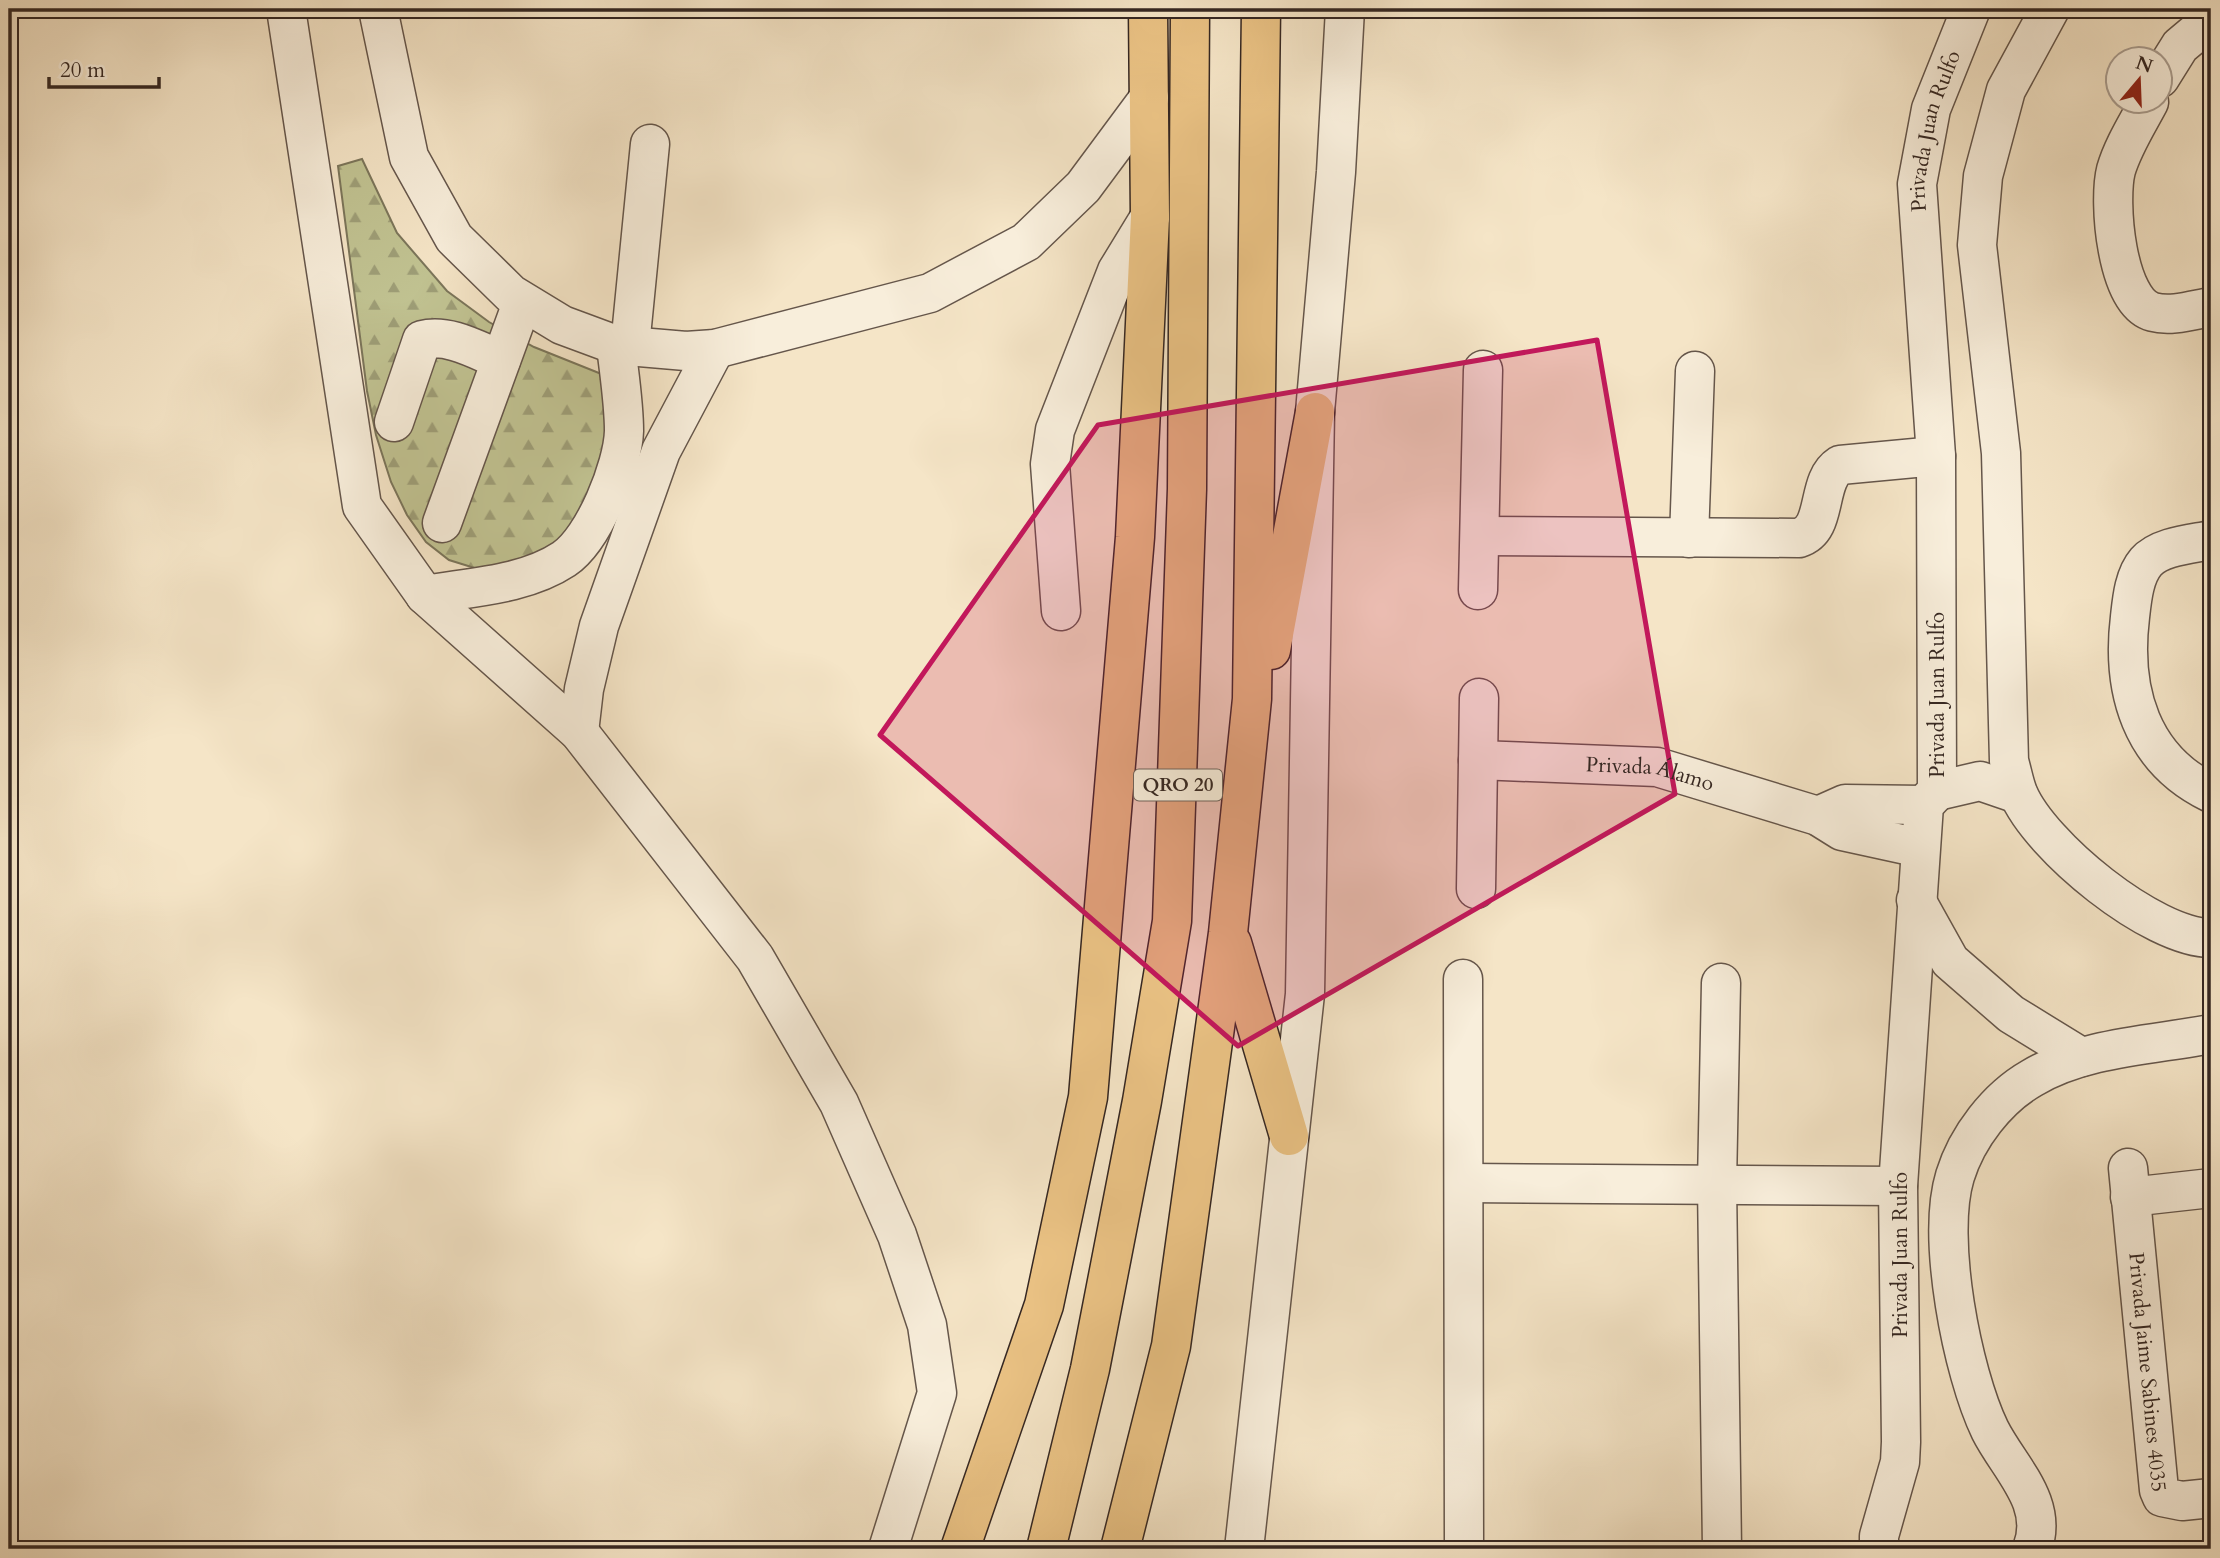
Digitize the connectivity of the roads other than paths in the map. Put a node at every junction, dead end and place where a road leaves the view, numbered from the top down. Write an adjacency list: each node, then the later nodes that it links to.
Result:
1 (286, 9): 30 (street)
2 (378, 9): 15 (street)
3 (1148, 9): 11 (highway)
4 (1190, 9): 59 (highway, QRO 20)
5 (1261, 9): 37 (highway, QRO 20)
6 (1345, 9): 22 (street)
7 (1971, 9): 24 (street, Privada Juan Rulfo)
8 (2050, 9): 39 (street)
9 (2211, 20): 10 (street)
10 (2174, 56)
11 (1149, 98): 14 (highway); 18 (street)
12 (2142, 116): 16 (street)
13 (650, 144): 17 (street)
14 (1150, 217): 31 (street); 58 (highway)
15 (522, 303): 17 (street); 19 (street)
16 (2211, 307)
17 (623, 346): 18 (street); 30 (street)
18 (715, 349): 33 (street)
19 (501, 359): 23 (street); 25 (street)
20 (1483, 370): 26 (street)
21 (1695, 371): 27 (street)
22 (1315, 412): 37 (highway); 51 (street)
23 (394, 422)
24 (1936, 456): 27 (street); 40 (street, Privada Juan Rulfo)
25 (443, 523)
26 (1480, 536): 27 (street); 29 (street)
27 (1689, 538)
28 (2211, 540): 34 (street)
29 (1478, 590)
30 (425, 595): 33 (street)
31 (1061, 611)
32 (1479, 698): 35 (street)
33 (579, 732): 57 (street)
34 (2164, 759): 36 (street); 38 (street)
35 (1478, 760): 41 (street, Privada Álamo); 43 (street)
36 (2211, 767)
37 (1247, 769): 45 (highway, QRO 20)
38 (2211, 793)
39 (2018, 794): 40 (street); 46 (street)
40 (1931, 798): 41 (street); 42 (street, Privada Juan Rulfo)
41 (1818, 816): 42 (street, Privada Álamo)
42 (1920, 848): 44 (street, Privada Juan Rulfo)
43 (1476, 890)
44 (1916, 900): 50 (street); 54 (street, Privada Juan Rulfo)
45 (1228, 933): 51 (highway); 60 (highway, QRO 20)
46 (2210, 945)
47 (1463, 979): 52 (street)
48 (1721, 983): 53 (street)
49 (2211, 1034): 50 (street)
50 (2081, 1057): 65 (street)
51 (1289, 1136): 61 (street)
52 (1465, 1183): 53 (street); 62 (street)
53 (1717, 1184): 54 (street); 63 (street)
54 (1898, 1186): 64 (street, Privada Juan Rulfo)
55 (2211, 1188): 56 (street, Privada Jaime Sabines 4035)
56 (2211, 1498)
57 (888, 1549)
58 (960, 1549)
59 (1046, 1549)
60 (1120, 1549)
61 (1244, 1549)
62 (1464, 1549)
63 (1723, 1549)
64 (1879, 1549)
65 (2032, 1549)

